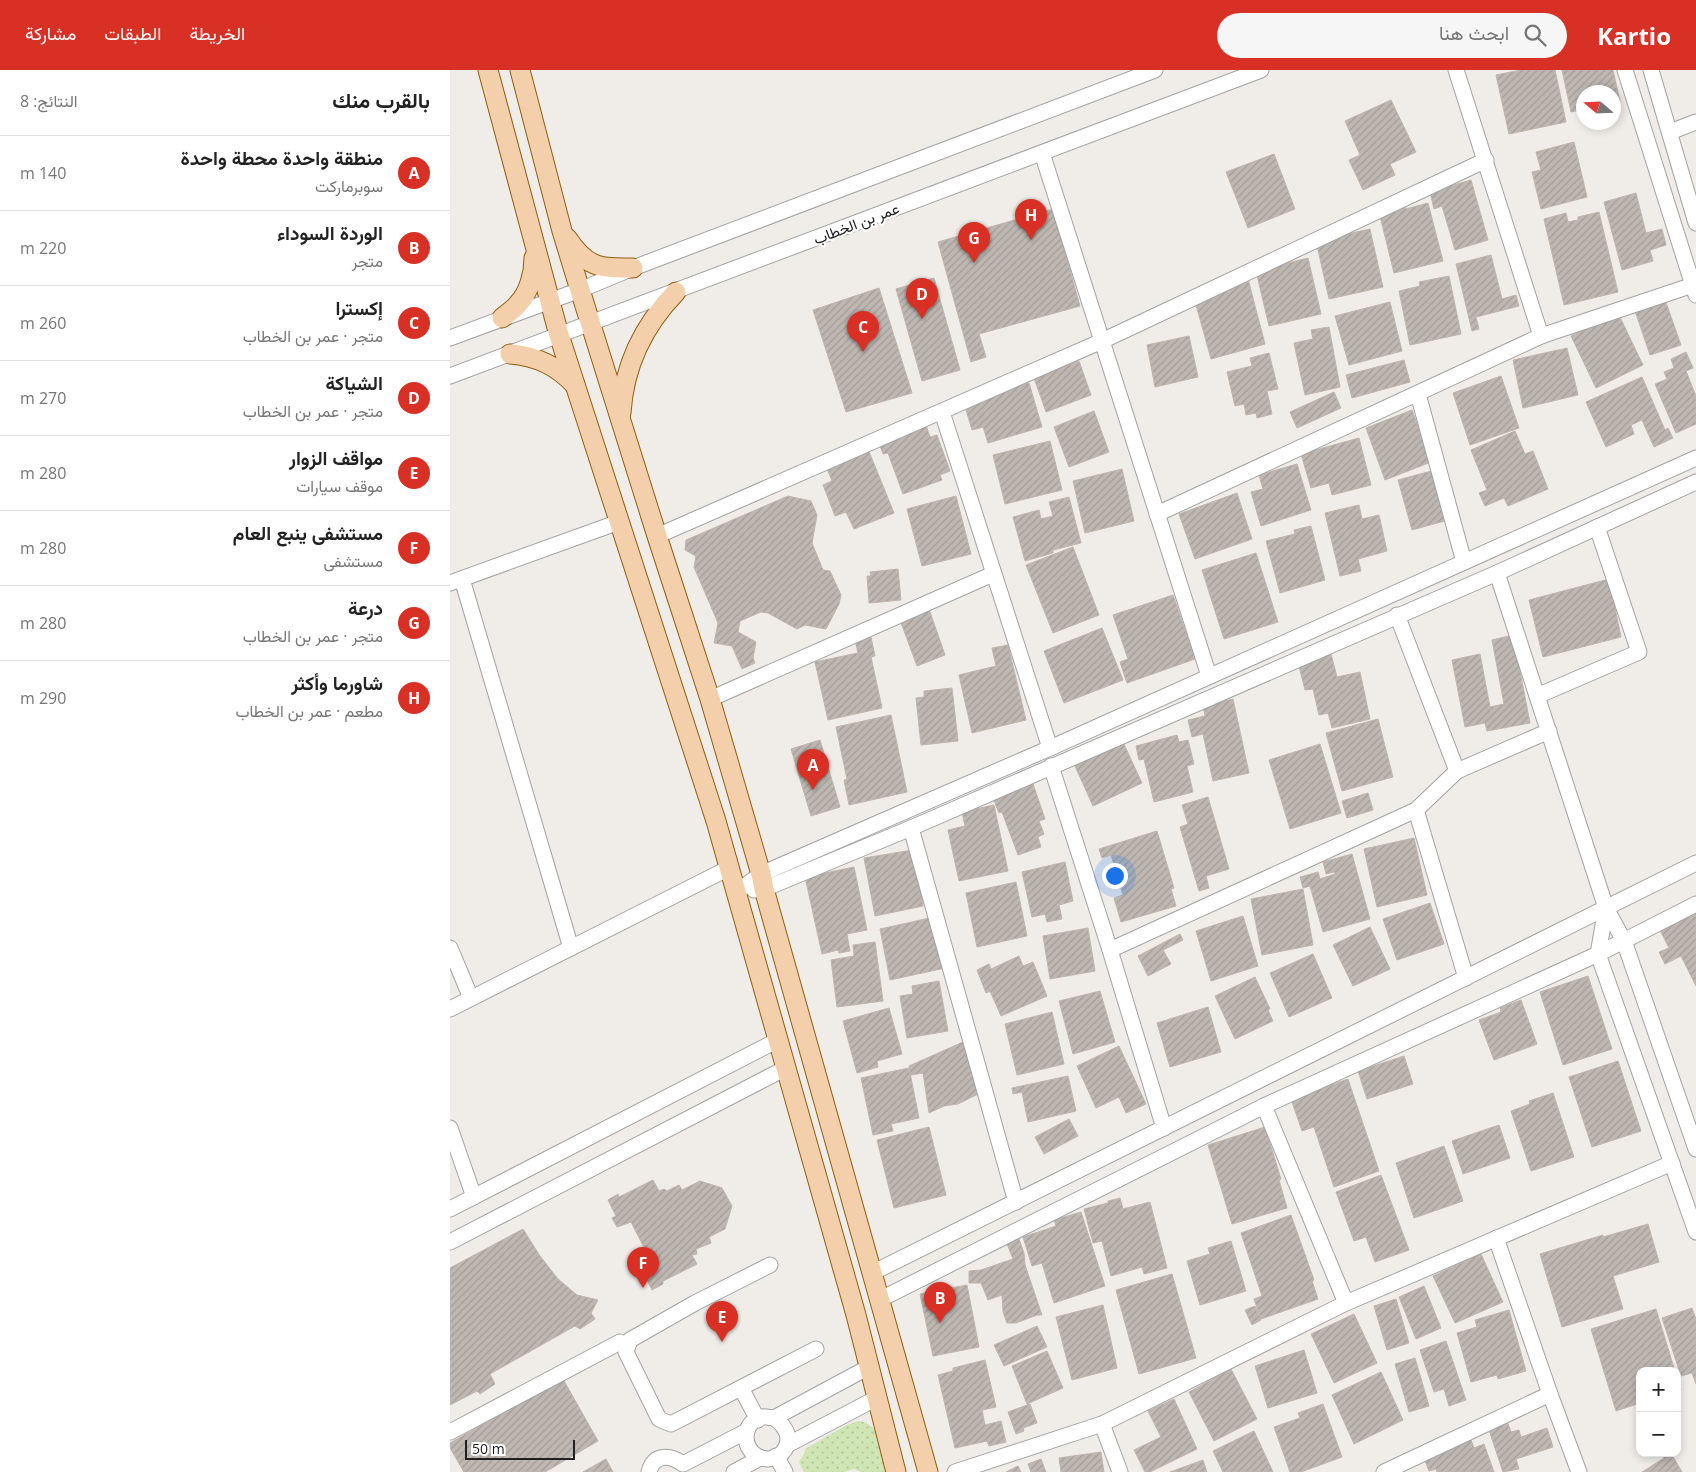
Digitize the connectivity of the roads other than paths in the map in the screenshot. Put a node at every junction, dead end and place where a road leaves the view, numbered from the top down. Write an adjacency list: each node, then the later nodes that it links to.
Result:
1 (488, 70): 14 (main road)
2 (520, 70): 13 (main road)
3 (1155, 70): 15 (street)
4 (1261, 70): 10 (street, عمر بن الخطاب)
5 (1456, 70): 11 (street)
6 (1625, 70): 17 (street)
7 (1651, 70): 9 (street)
8 (1696, 122): 9 (street)
9 (1670, 132): 12 (street)
10 (1042, 152): 18 (street, عمر بن الخطاب); 25 (street)
11 (1486, 160): 23 (street); 25 (street)
12 (1696, 223)
13 (562, 231): 15 (main road); 16 (main road)
14 (534, 245): 19 (main road); 20 (main road)
15 (633, 268): 16 (street)
16 (580, 290): 19 (street); 21 (main road)
17 (1695, 290): 23 (street)
18 (676, 292): 21 (street, عمر بن الخطاب); 31 (main road)
19 (549, 300): 20 (street); 22 (main road)
20 (502, 318): 24 (street)
21 (591, 324): 22 (street, عمر بن الخطاب); 31 (main road)
22 (559, 335): 26 (street, عمر بن الخطاب); 28 (main road)
23 (1541, 336): 29 (street)
24 (450, 338)
25 (1102, 341): 30 (street); 34 (street)
26 (510, 354): 27 (street, عمر بن الخطاب); 28 (main road)
27 (450, 376)
28 (575, 385): 35 (main road)
29 (1418, 394): 34 (street); 38 (street)
30 (942, 412): 37 (street); 40 (street)
31 (620, 419): 37 (main road)
32 (1696, 458): 38 (street)
33 (1696, 482): 36 (street)
34 (1157, 514): 43 (street)
35 (619, 522): 41 (street); 51 (main road)
36 (1597, 527): 39 (street); 44 (street)
37 (657, 536): 45 (main road)
38 (1464, 562): 43 (street)
39 (1497, 573): 42 (street); 44 (street)
40 (993, 574): 45 (street); 47 (street)
41 (456, 581): 62 (street)
42 (1397, 616): 48 (street); 49 (street)
43 (1209, 676): 47 (street)
44 (1537, 696): 46 (street)
45 (710, 699): 50 (main road)
46 (1548, 731): 49 (street); 59 (street)
47 (1050, 748): 56 (street)
48 (1051, 766): 53 (street); 63 (street)
49 (1457, 770): 52 (street)
50 (736, 791): 51 (main road); 56 (main road)
51 (709, 801): 55 (main road)
52 (1416, 810): 63 (street); 65 (street)
53 (911, 828): 56 (street); 76 (street)
54 (1696, 863): 59 (street)
55 (729, 868): 57 (main road); 62 (street)
56 (762, 881): 57 (street); 82 (main road)
57 (736, 892): 68 (main road)
58 (1696, 904): 60 (street)
59 (1606, 908): 60 (street); 64 (street); 65 (street)
60 (1624, 942): 64 (street); 73 (street)
61 (450, 948): 66 (street)
62 (571, 948): 66 (street)
63 (1110, 950): 72 (street)
64 (1598, 954): 70 (street); 74 (street)
65 (1466, 978): 72 (street)
66 (472, 998): 67 (street)
67 (450, 1009)
68 (778, 1040): 69 (main road); 75 (street)
69 (786, 1068): 80 (street); 87 (main road)
70 (1264, 1106): 83 (street); 84 (street)
71 (450, 1128): 75 (street)
72 (1164, 1128): 76 (street)
73 (1696, 1149)
74 (1672, 1163): 78 (street); 79 (street)
75 (474, 1197): 77 (street)
76 (1016, 1202): 82 (street)
77 (450, 1209)
78 (1696, 1232)
79 (1496, 1238): 84 (street); 89 (street)
80 (450, 1242)
81 (770, 1265): 88 (street)
82 (872, 1273): 83 (main road)
83 (879, 1300): 105 (main road)
84 (1346, 1303): 93 (street)
85 (620, 1342): 95 (street)
86 (816, 1349): 88 (street)
87 (869, 1367): 90 (main road); 91 (street)
88 (741, 1388): 92 (street)
89 (1550, 1394): 100 (street); 109 (street)
90 (877, 1398): 96 (street); 104 (main road)
91 (774, 1418): 92 (street); 96 (street)
92 (758, 1420): 94 (street)
93 (1102, 1424): 106 (street); 107 (street)
94 (747, 1431): 98 (street); 99 (street)
95 (450, 1432)
96 (787, 1445): 97 (street)
97 (776, 1456): 98 (street); 103 (street)
98 (760, 1458): 102 (street)
99 (685, 1468): 101 (street)
100 (1403, 1468): 108 (street)
101 (649, 1472)
102 (734, 1472)
103 (785, 1472)
104 (896, 1472)
105 (928, 1472)
106 (955, 1472)
107 (1120, 1472)
108 (1384, 1472)
109 (1579, 1472)

